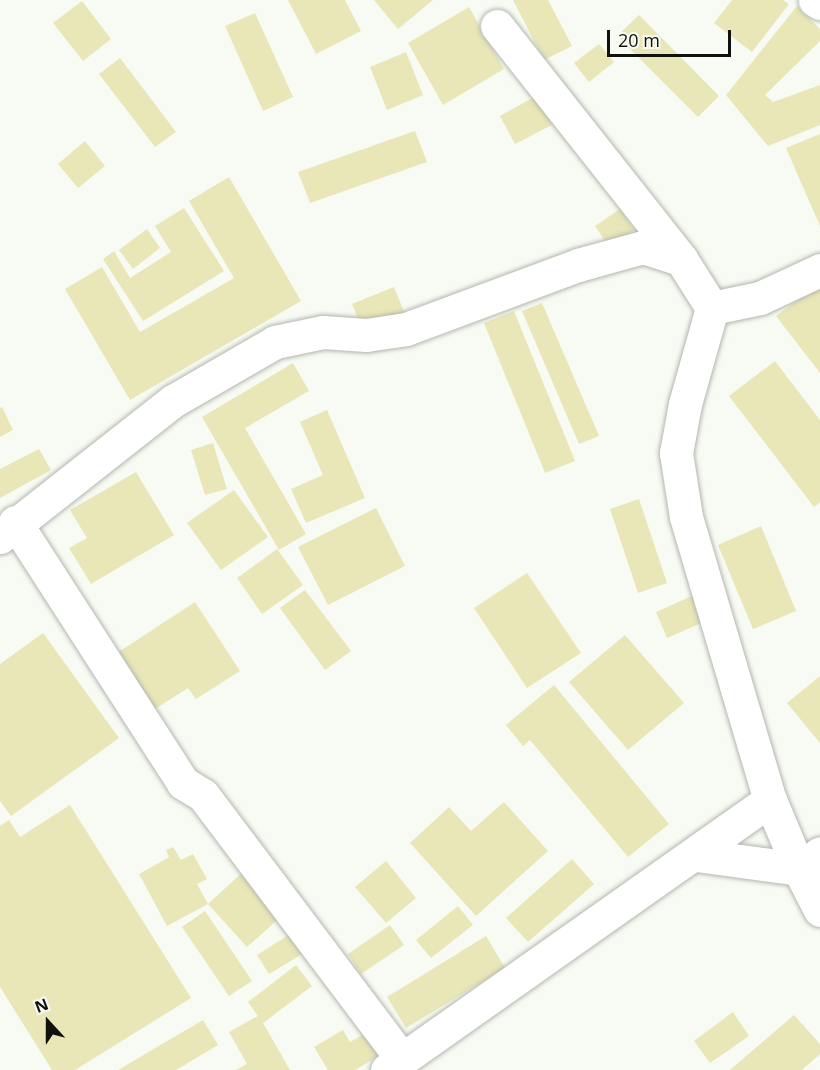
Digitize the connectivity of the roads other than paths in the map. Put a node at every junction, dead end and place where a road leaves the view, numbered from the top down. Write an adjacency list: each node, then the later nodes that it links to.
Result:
1 (815, 0): 2 (street)
2 (820, 3)
3 (497, 26): 4 (street)
4 (681, 259): 6 (street); 7 (street)
5 (820, 270): 6 (street)
6 (712, 308): 8 (street)
7 (8, 530): 12 (street)
8 (770, 800): 9 (street); 10 (street)
9 (696, 855): 10 (street); 12 (street)
10 (809, 861): 11 (street)
11 (820, 910)
12 (394, 1065)

